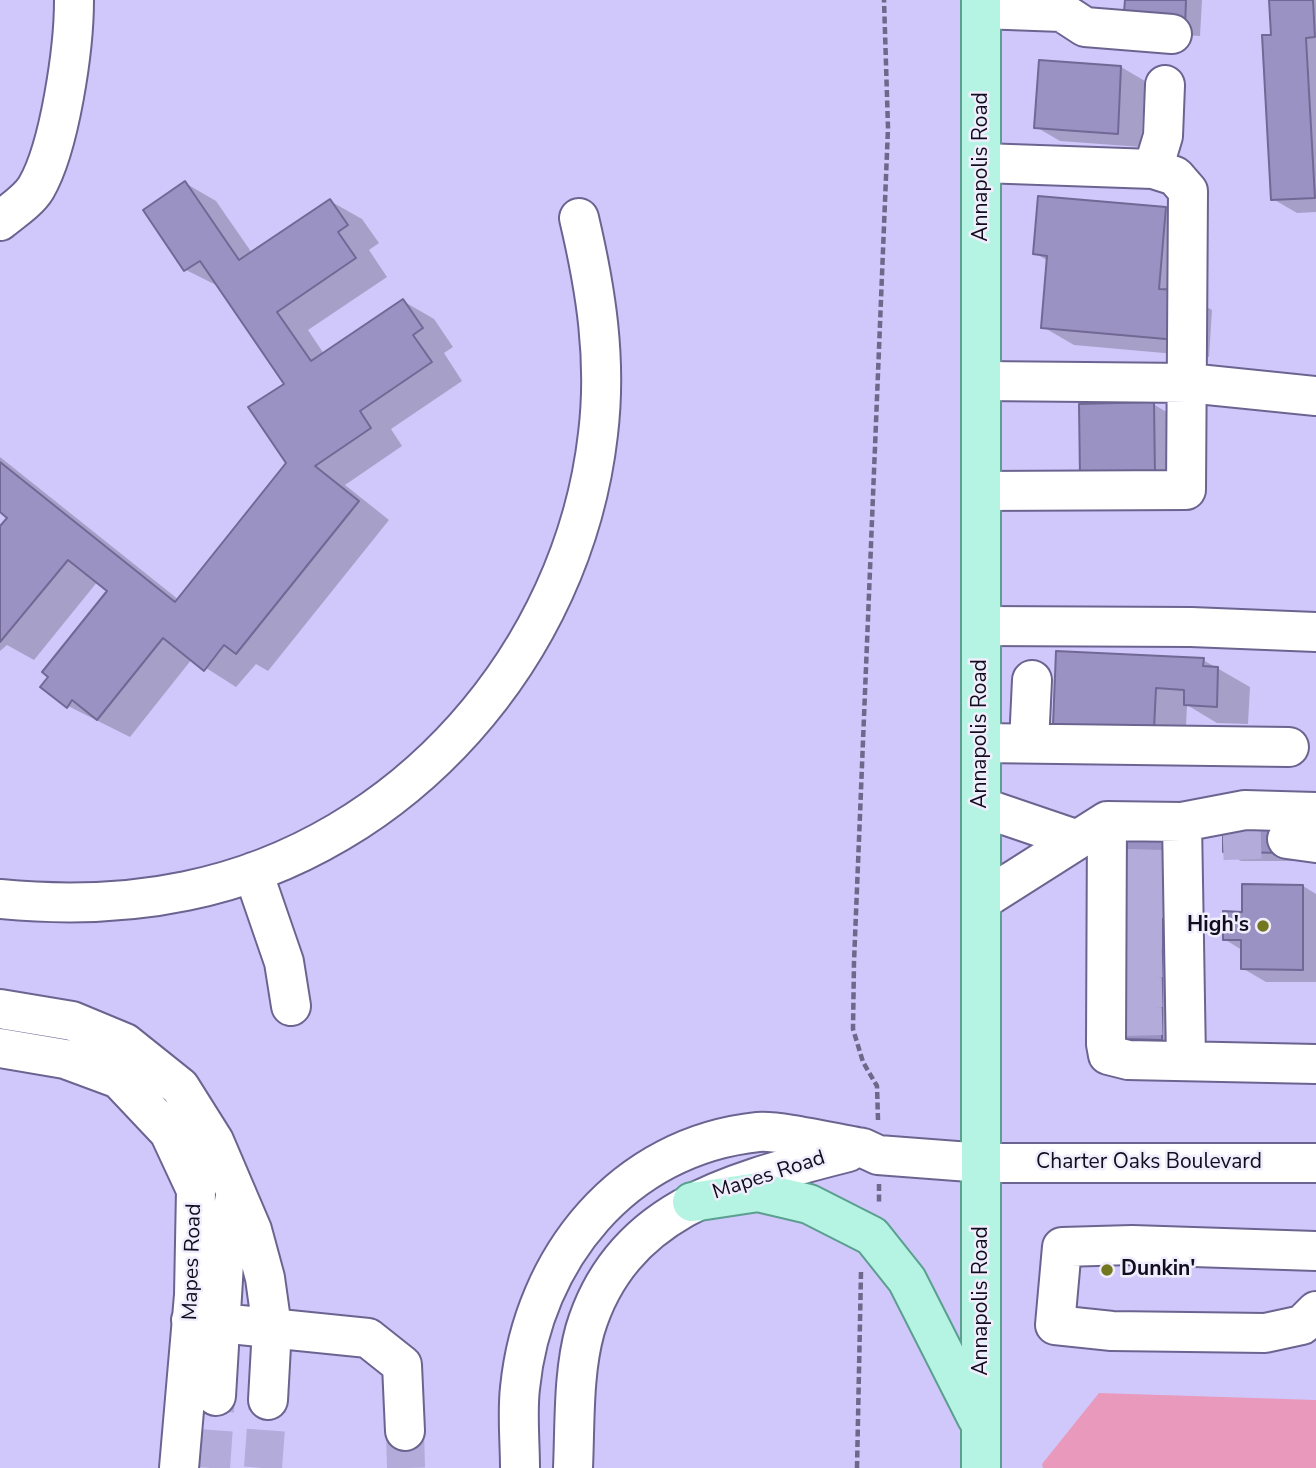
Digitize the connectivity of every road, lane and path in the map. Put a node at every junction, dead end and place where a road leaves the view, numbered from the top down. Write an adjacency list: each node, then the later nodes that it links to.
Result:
1 (74, 0): 9 (street)
2 (884, 0): 33 (path)
3 (981, 5): 4 (street); 6 (main road, Annapolis Road)
4 (1172, 34)
5 (1165, 85): 7 (street)
6 (982, 163): 7 (street); 10 (main road, Annapolis Road)
7 (1153, 169): 11 (street)
8 (579, 218): 24 (street)
9 (0, 220)
10 (982, 381): 11 (street); 13 (main road, Annapolis Road)
11 (1188, 383): 12 (street); 13 (street)
12 (1316, 396)
13 (982, 491): 14 (main road, Annapolis Road)
14 (982, 626): 15 (street); 17 (main road, Annapolis Road)
15 (1316, 632)
16 (1032, 680): 18 (street)
17 (981, 743): 18 (street); 20 (main road, Annapolis Road)
18 (1029, 743): 19 (street)
19 (1289, 747)
20 (981, 807): 22 (street); 26 (main road, Annapolis Road)
21 (1316, 812): 27 (street)
22 (1091, 830): 26 (street); 27 (street); 27 (street)
23 (1223, 841): 27 (street)
24 (253, 872): 25 (street); 28 (street)
25 (0, 899)
26 (981, 901): 35 (main road, Annapolis Road)
27 (1147, 935): 31 (street); 31 (street)
28 (291, 1006)
29 (0, 1009): 41 (street, Mapes Road)
30 (0, 1048): 41 (street, Mapes Road)
31 (1186, 1060): 32 (street)
32 (1316, 1064)
33 (877, 1086)
34 (863, 1148): 35 (street, Mapes Road); 37 (street, Mapes Road); 45 (street, Mapes Road)
35 (982, 1163): 36 (street, Charter Oaks Boulevard); 42 (main road, Annapolis Road)
36 (1316, 1163)
37 (692, 1202): 42 (main road); 46 (street, Mapes Road)
38 (1316, 1251): 40 (street)
39 (859, 1276): 47 (path)
40 (1316, 1311)
41 (233, 1324): 41 (street, Mapes Road); 43 (street); 44 (street, Mapes Road)
42 (981, 1425): 48 (main road, Annapolis Road)
43 (405, 1431)
44 (179, 1468)
45 (520, 1468)
46 (573, 1468)
47 (857, 1468)
48 (981, 1468)

